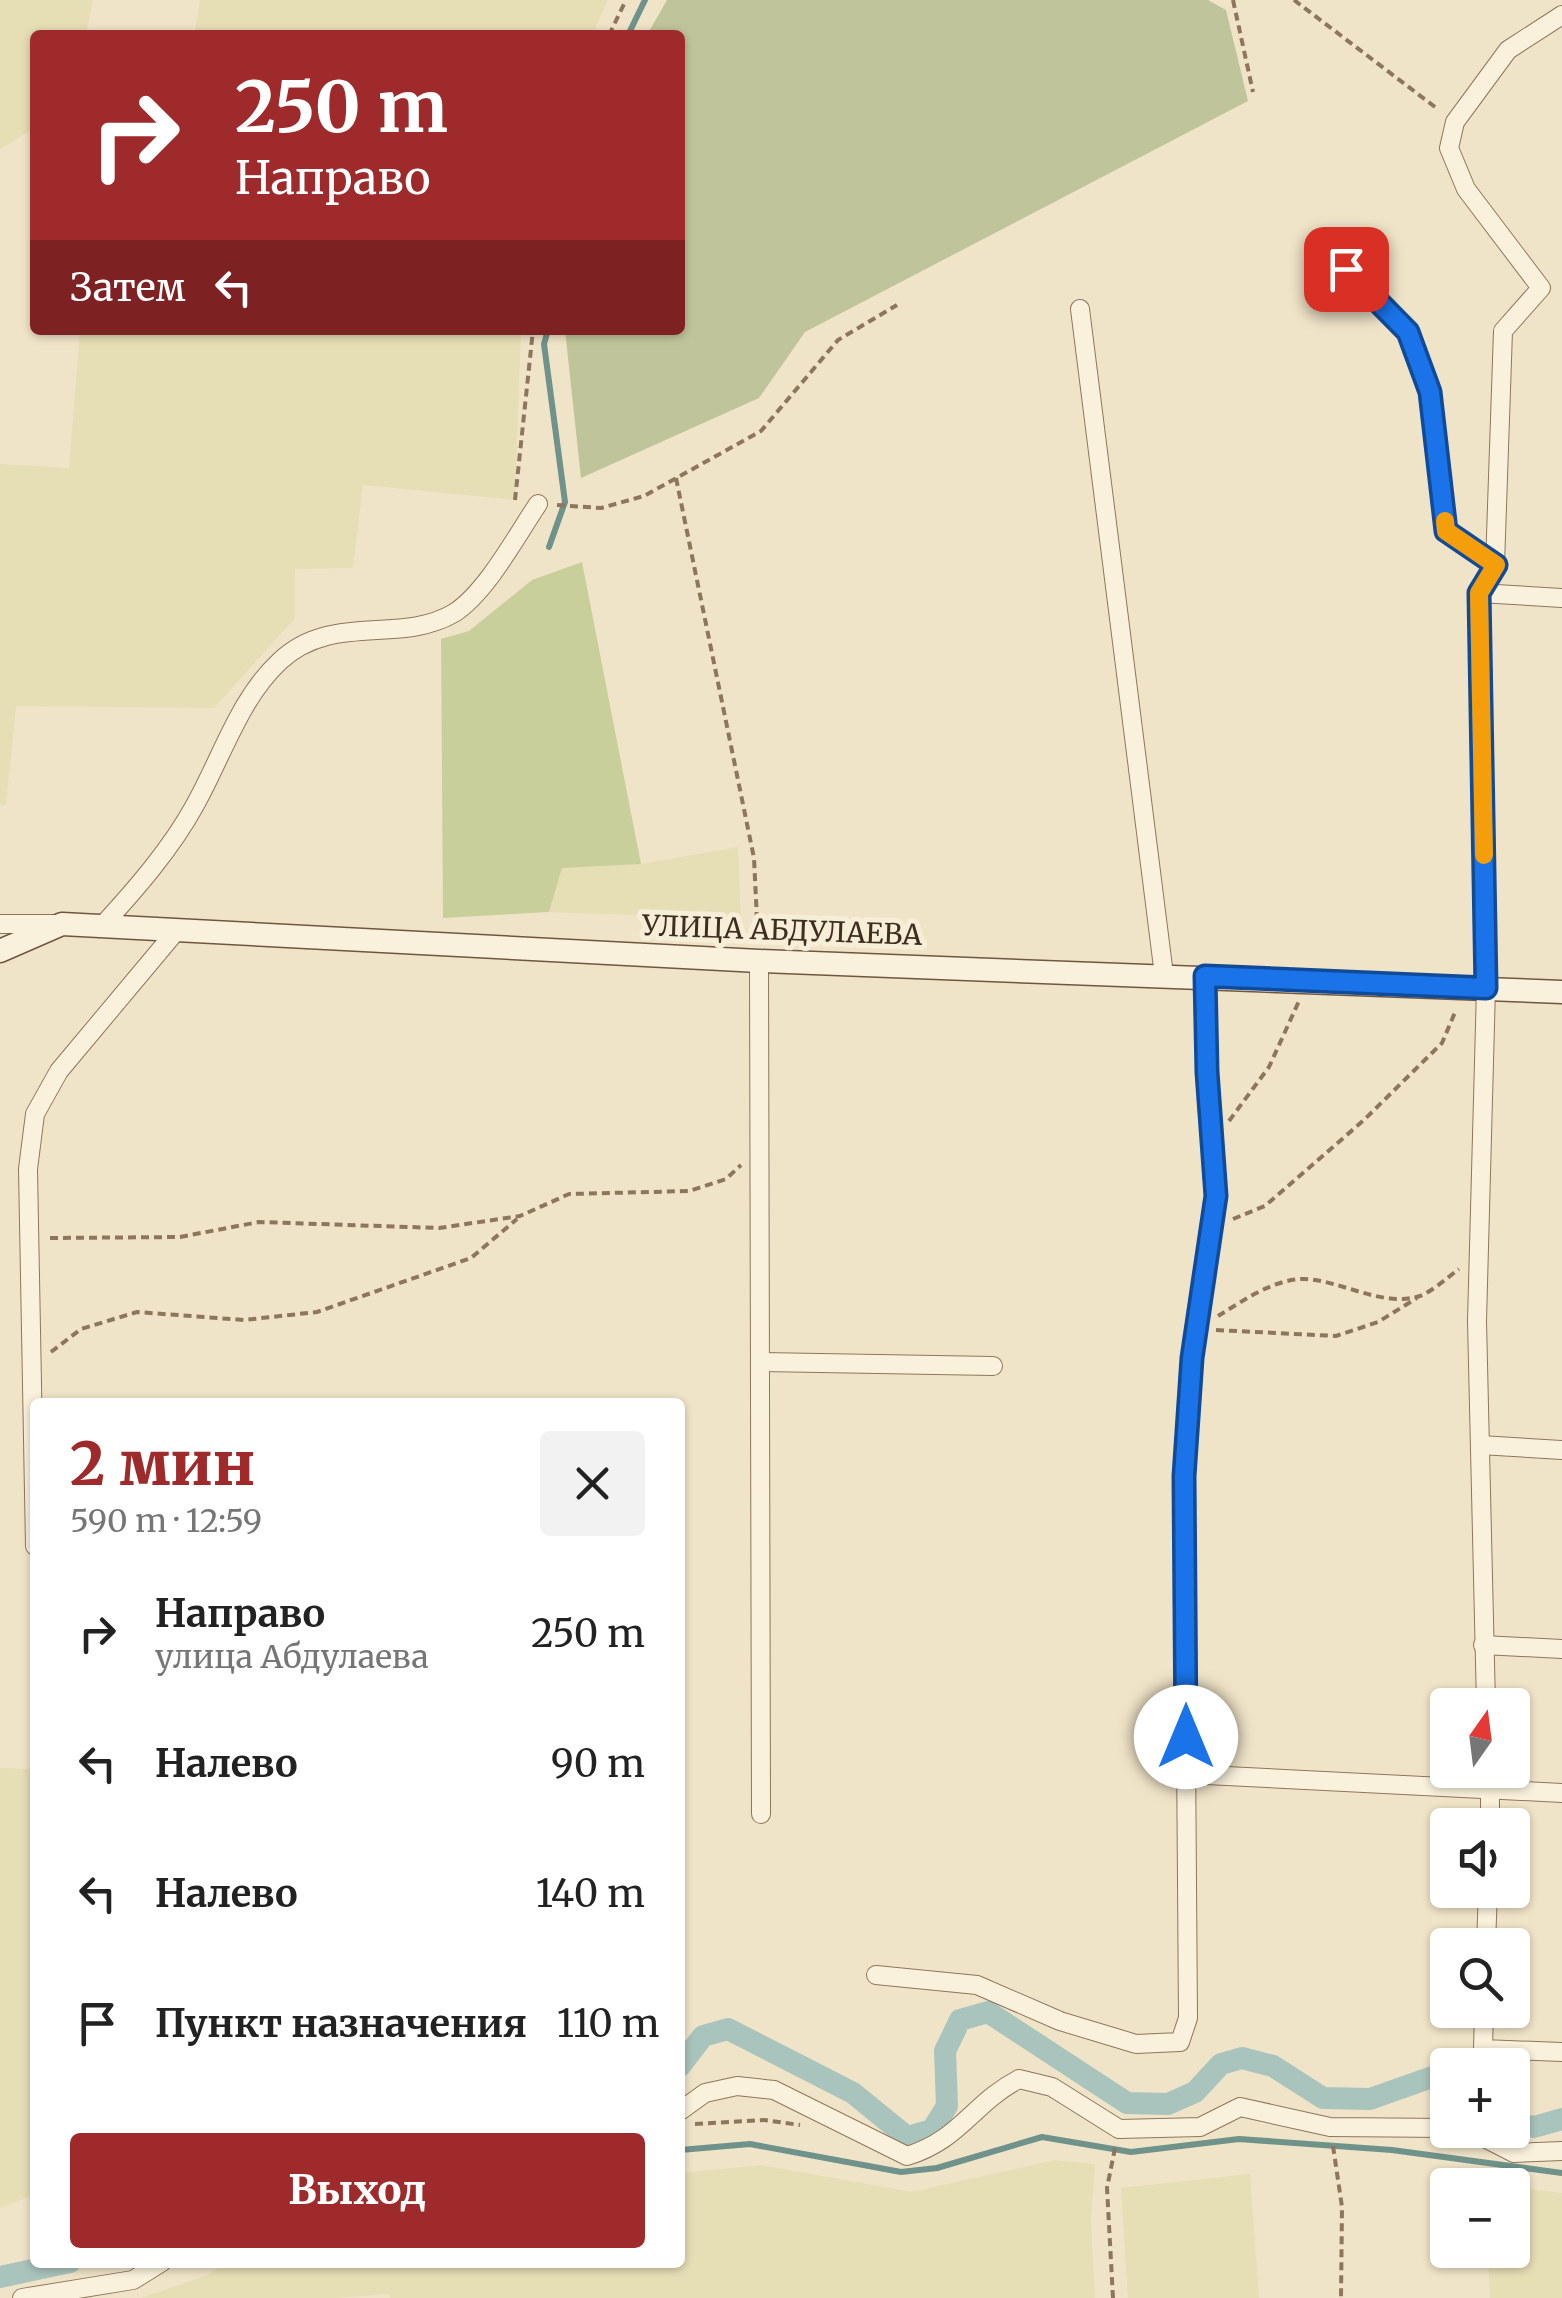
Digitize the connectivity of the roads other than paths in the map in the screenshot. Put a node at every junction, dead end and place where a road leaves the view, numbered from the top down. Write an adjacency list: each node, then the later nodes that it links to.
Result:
1 (1562, 15): 5 (street)
2 (1346, 269): 5 (street)
3 (1080, 309): 14 (street)
4 (538, 504): 10 (street)
5 (1496, 565): 6 (street)
6 (1479, 593): 7 (street); 16 (street)
7 (1562, 598)
8 (0, 924): 9 (street, УЛИЦА АБДУЛАЕВА)
9 (62, 924): 10 (main road, УЛИЦА АБДУЛАЕВА); 12 (main road)
10 (102, 926): 11 (main road, УЛИЦА АБДУЛАЕВА)
11 (178, 930): 13 (main road, УЛИЦА АБДУЛАЕВА); 20 (street)
12 (0, 951)
13 (759, 960): 14 (main road, УЛИЦА АБДУЛАЕВА); 18 (street)
14 (1164, 975): 15 (main road, УЛИЦА АБДУЛАЕВА)
15 (1205, 976): 16 (main road, УЛИЦА АБДУЛАЕВА); 26 (street)
16 (1476, 988): 17 (main road, УЛИЦА АБДУЛАЕВА); 21 (street)
17 (1562, 992)
18 (760, 1362): 19 (street); 30 (street)
19 (994, 1366)
20 (33, 1398)
21 (1480, 1445): 22 (street); 23 (street)
22 (1562, 1450)
23 (1483, 1645): 24 (street); 25 (street)
24 (1562, 1649)
25 (1485, 1688)
26 (1186, 1774): 27 (street); 31 (street)
27 (1491, 1790): 28 (street); 29 (street)
28 (1562, 1793)
29 (1490, 1808)
30 (761, 1814)
31 (876, 1975)
32 (1483, 2028): 33 (street)
33 (1562, 2052)
34 (685, 2107): 35 (street)
35 (1430, 2128)
36 (1506, 2148): 37 (street)
37 (1562, 2151)
38 (152, 2268): 39 (street)
39 (22, 2298)

